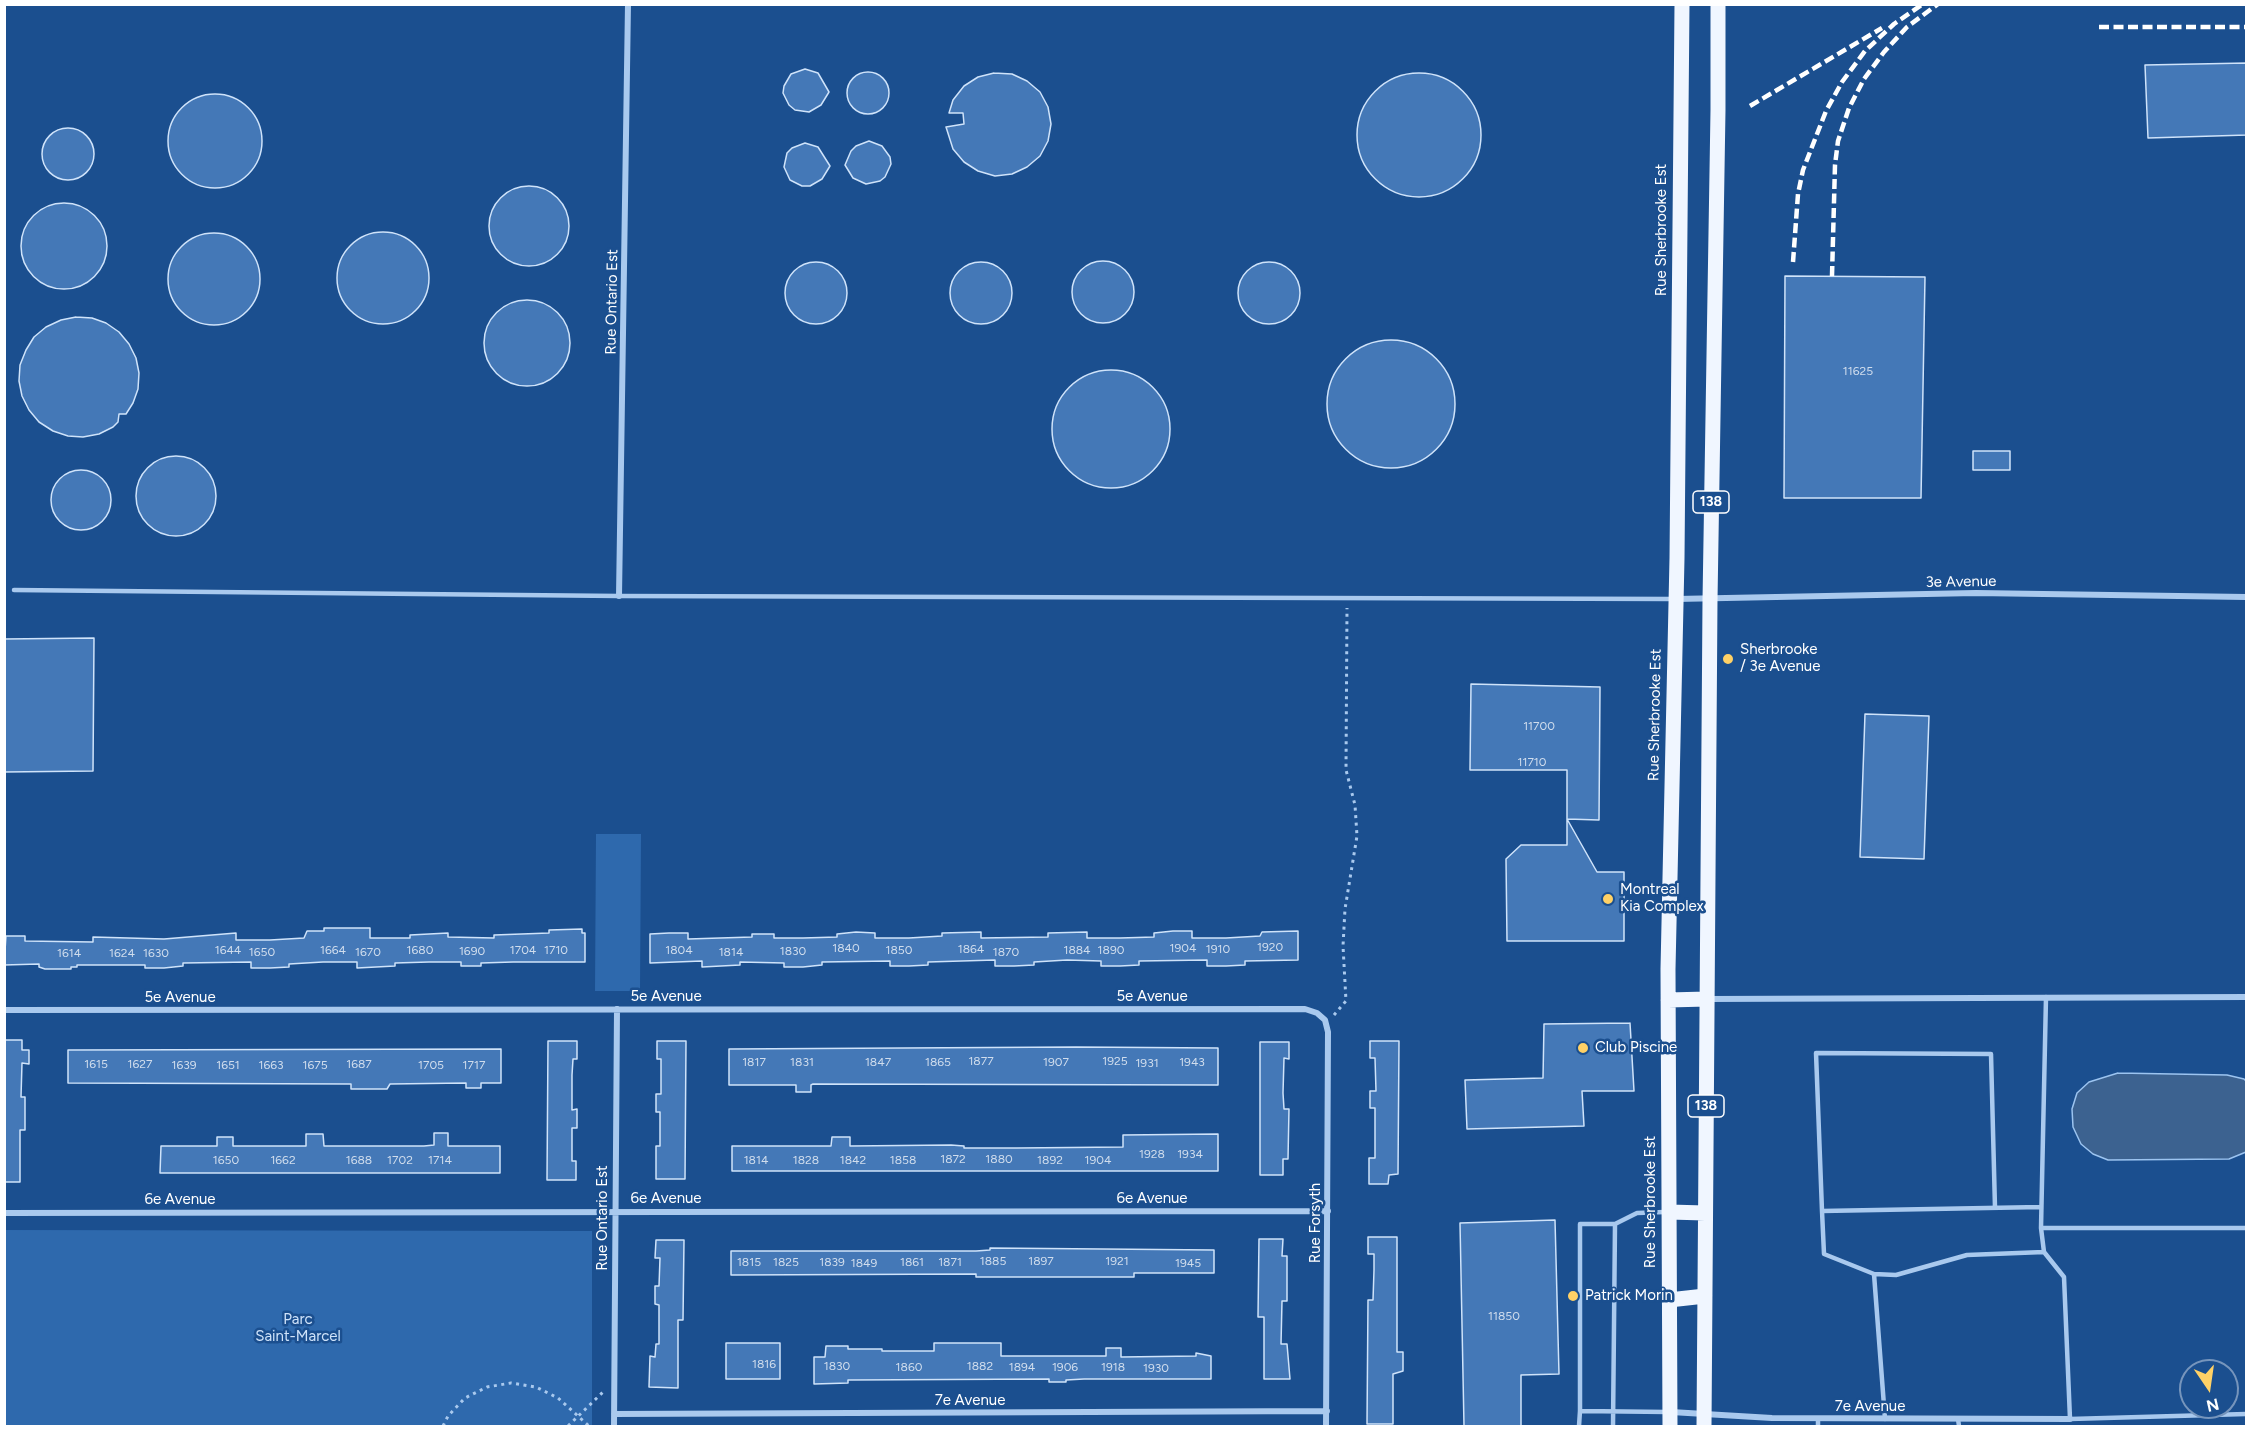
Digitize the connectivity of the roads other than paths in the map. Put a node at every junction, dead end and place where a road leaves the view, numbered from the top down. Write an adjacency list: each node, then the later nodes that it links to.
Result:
1 (1682, 4): 7 (main road, Rue Sherbrooke Est / 138)
2 (1718, 4): 8 (main road, 138)
3 (628, 6): 5 (street, Rue Ontario Est)
4 (14, 590): 5 (lane)
5 (619, 596): 7 (lane)
6 (2247, 597): 8 (street, 3e Avenue)
7 (1676, 599): 8 (street, 3e Avenue); 12 (main road, Rue Sherbrooke Est / 138)
8 (1710, 600): 11 (main road, 138)
9 (2247, 996): 10 (street)
10 (2046, 997): 11 (street); 16 (lane)
11 (1707, 999): 12 (main road); 23 (main road, 138)
12 (1668, 1000): 21 (main road, Rue Sherbrooke Est / 138)
13 (617, 1009): 14 (street, 5e Avenue); 15 (street, 5e Avenue); 18 (street, Rue Ontario Est)
14 (4, 1010)
15 (1325, 1020): 19 (street, Rue Forsyth)
16 (2042, 1207): 17 (lane); 25 (lane)
17 (1995, 1208): 20 (lane); 20 (lane)
18 (614, 1211): 19 (street, 6e Avenue); 22 (street, 6e Avenue); 34 (street, Rue Ontario Est)
19 (1328, 1211): 31 (street, Rue Forsyth)
20 (1822, 1211): 28 (lane)
21 (1669, 1212): 23 (main road); 24 (lane); 30 (main road, Rue Sherbrooke Est / 138)
22 (4, 1213)
23 (1706, 1213): 29 (main road, 138)
24 (1615, 1224): 32 (lane); 33 (lane)
25 (2041, 1228): 26 (lane); 27 (lane)
26 (2247, 1228)
27 (2044, 1252): 28 (lane); 41 (lane)
28 (1874, 1274): 39 (lane)
29 (1705, 1296): 30 (main road); 42 (main road, 138)
30 (1670, 1300): 37 (main road, Rue Sherbrooke Est / 138)
31 (1326, 1411): 34 (street, 7e Avenue); 44 (street, Rue Forsyth)
32 (1580, 1411): 33 (lane); 45 (lane)
33 (1613, 1411): 37 (lane); 46 (lane)
34 (614, 1414): 43 (street, Rue Ontario Est)
35 (2247, 1414): 36 (lane)
36 (2089, 1418): 41 (lane); 49 (lane)
37 (1670, 1419): 42 (street, 7e Avenue)
38 (1818, 1419): 39 (street, 7e Avenue); 42 (street, 7e Avenue); 47 (lane)
39 (1885, 1419): 40 (street, 7e Avenue)
40 (1958, 1419): 41 (street, 7e Avenue); 48 (lane)
41 (2070, 1419)
42 (1704, 1420)
43 (614, 1426)
44 (1326, 1426)
45 (1579, 1426)
46 (1613, 1426)
47 (1818, 1426)
48 (1959, 1426)
49 (2089, 1426)

